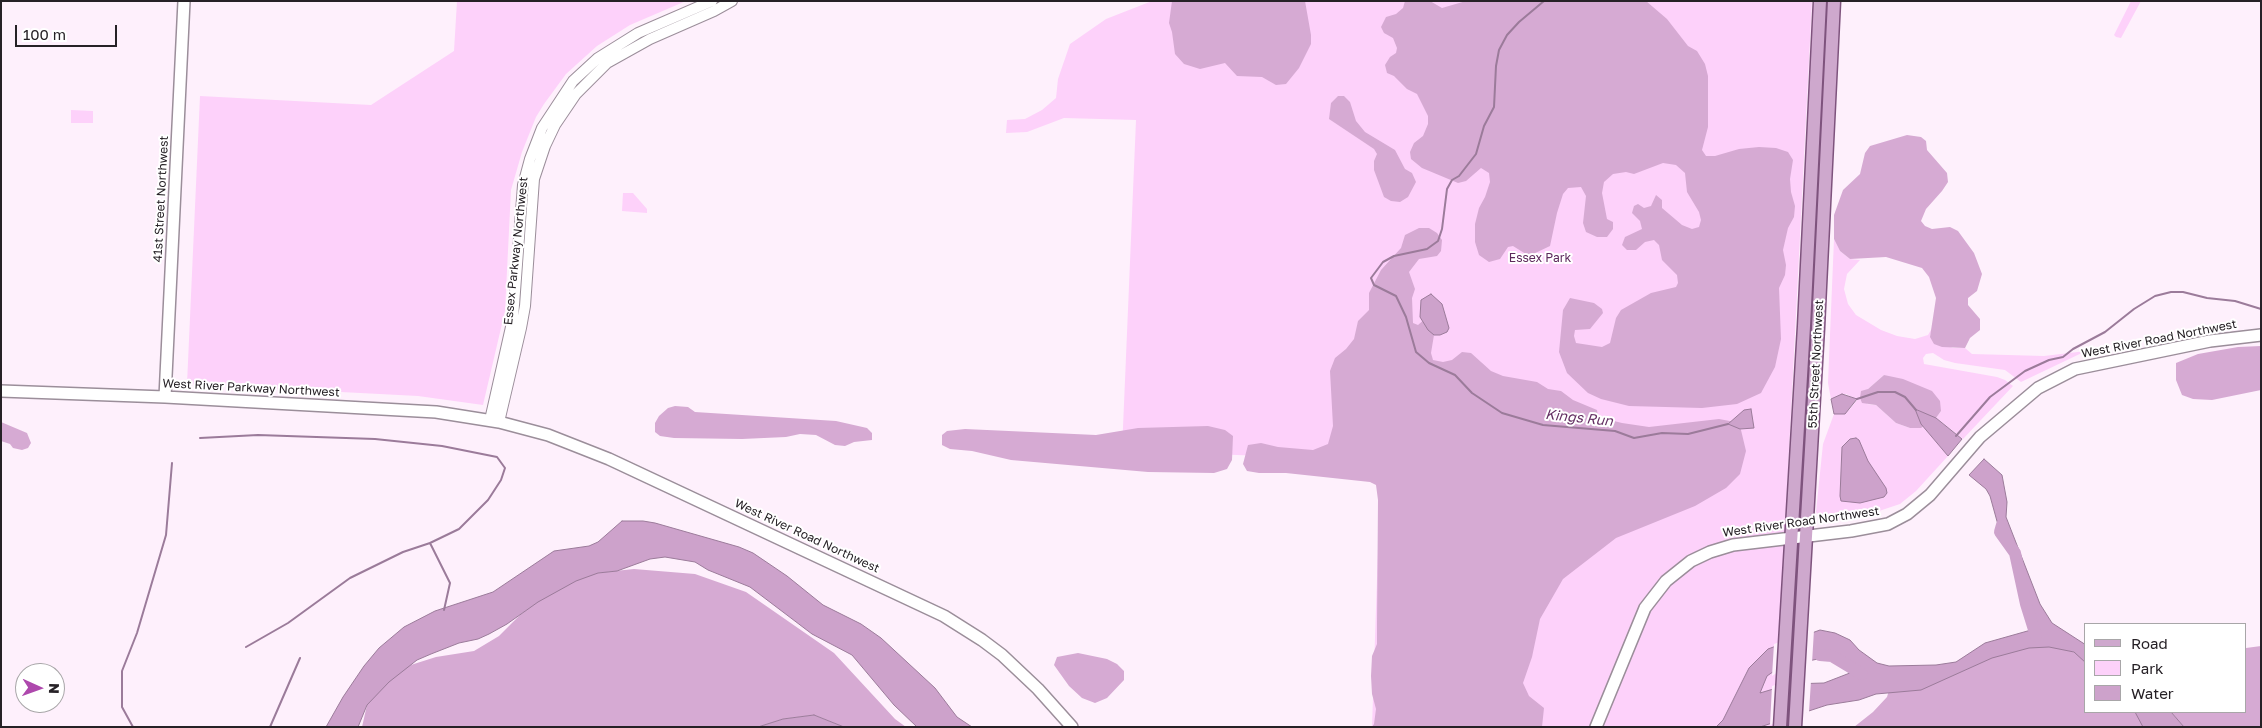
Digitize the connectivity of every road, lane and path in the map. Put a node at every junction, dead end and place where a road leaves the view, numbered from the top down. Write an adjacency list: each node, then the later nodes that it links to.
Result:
1 (184, 1): 8 (main road, 41st Street Northwest)
2 (712, 1): 9 (street, Essex Parkway Northwest)
3 (732, 1): 9 (street, Essex Parkway Northwest)
4 (1820, 1): 11 (main road, 55th Street Northwest)
5 (1834, 1): 10 (main road, 55th Street Northwest)
6 (2261, 335): 10 (main road, West River Road Northwest)
7 (1, 391): 8 (main road, West River Parkway Northwest)
8 (165, 397): 9 (main road, West River Parkway Northwest)
9 (494, 421): 12 (main road, West River Road Northwest)
10 (1806, 536): 11 (main road, West River Road Northwest); 15 (main road, 55th Street Northwest)
11 (1791, 538): 13 (main road, West River Road Northwest); 14 (main road, 55th Street Northwest)
12 (1072, 727)
13 (1596, 727)
14 (1780, 727)
15 (1795, 727)

